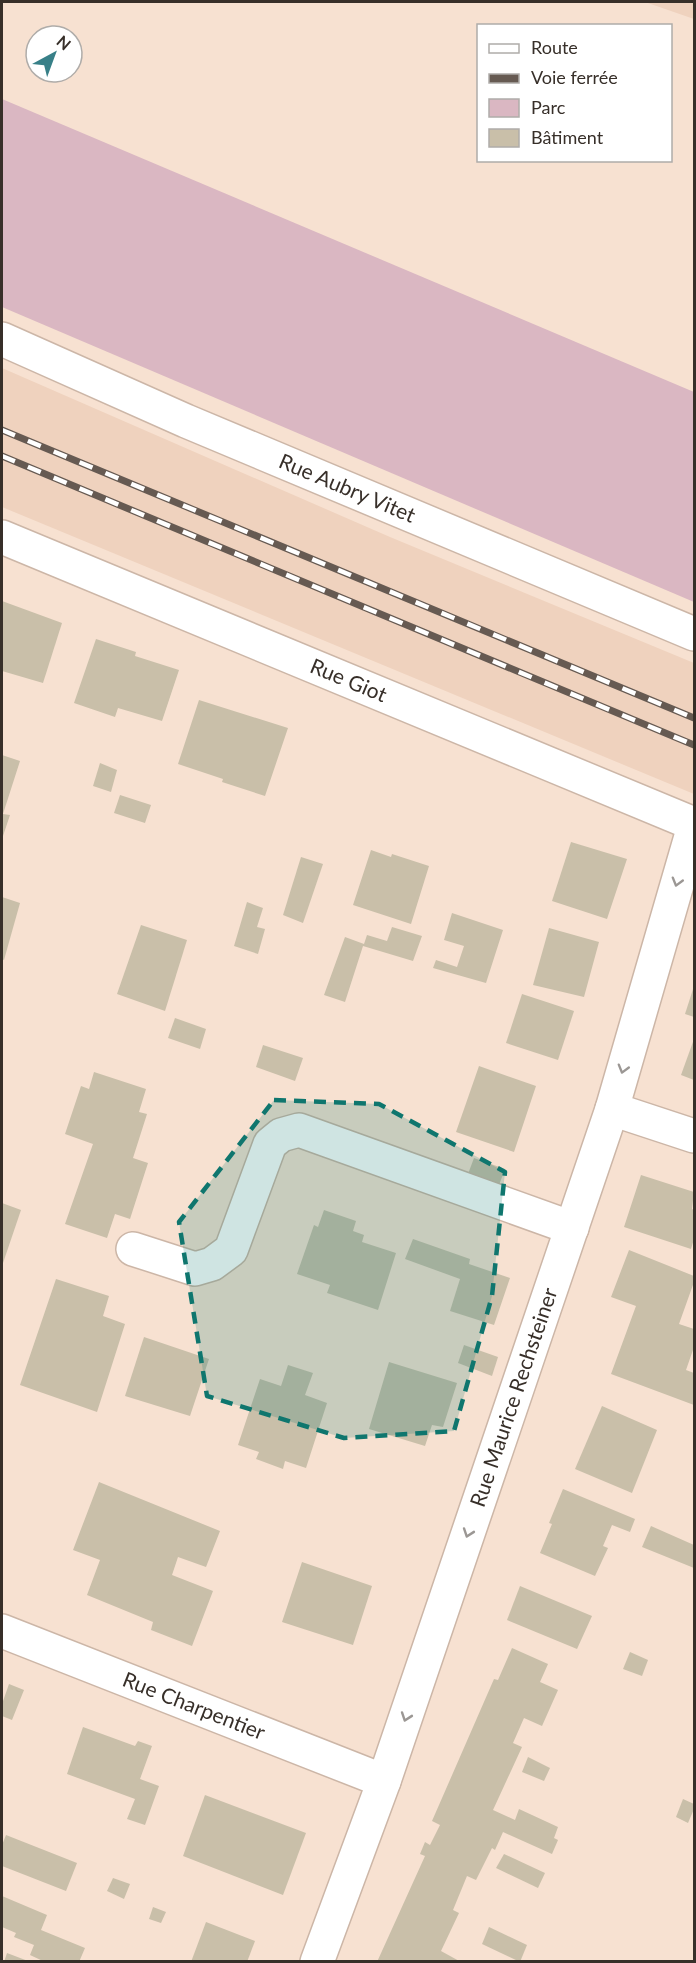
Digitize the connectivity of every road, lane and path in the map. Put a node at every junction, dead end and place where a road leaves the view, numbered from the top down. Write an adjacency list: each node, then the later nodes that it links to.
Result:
1 (2, 339): 3 (street, Rue Aubry Vitet)
2 (2, 537): 4 (street, Rue Giot)
3 (694, 634)
4 (694, 825): 5 (street, Rue Maurice Rechsteiner, one-way to 5)
5 (612, 1109): 6 (street); 7 (street, Rue Maurice Rechsteiner)
6 (694, 1136)
7 (572, 1228): 8 (street); 10 (street, Rue Maurice Rechsteiner, one-way to 10)
8 (133, 1249)
9 (2, 1631): 10 (street, Rue Charpentier)
10 (384, 1781): 11 (street, Rue Maurice Rechsteiner)
11 (317, 1962)

